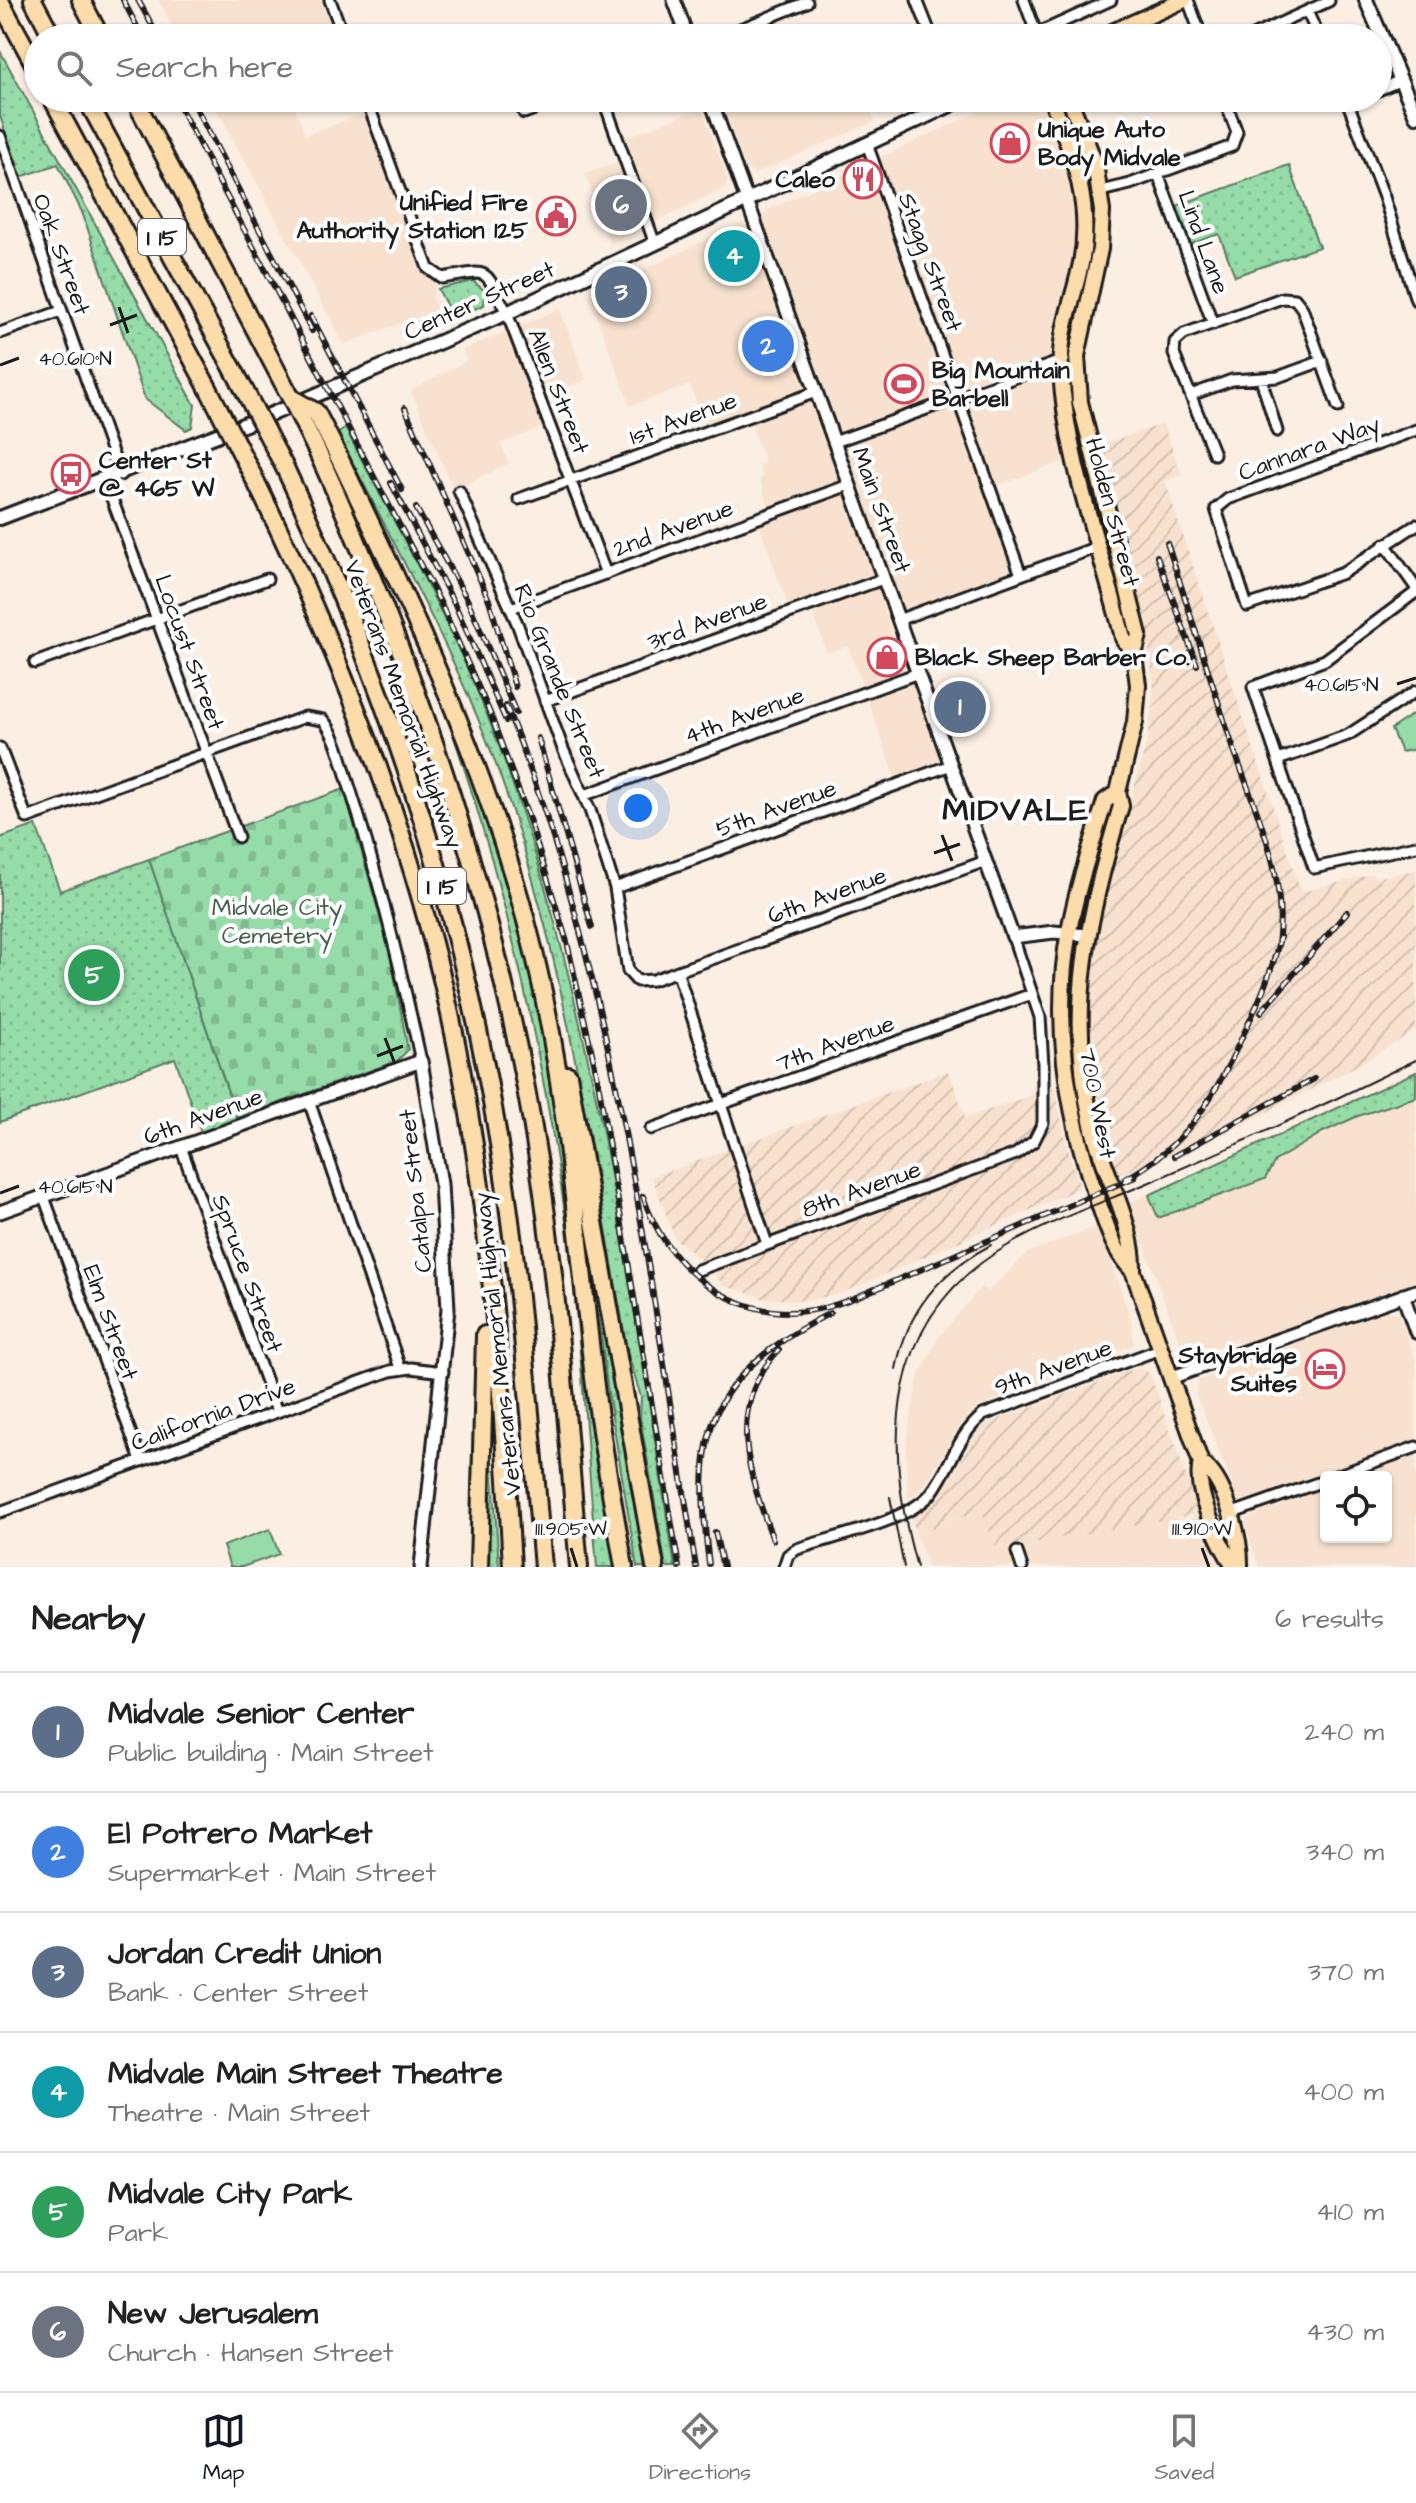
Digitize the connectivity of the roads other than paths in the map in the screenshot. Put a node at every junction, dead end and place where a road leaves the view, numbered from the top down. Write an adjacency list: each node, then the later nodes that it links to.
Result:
1 (33, 0): 14 (highway)
2 (81, 0): 15 (highway)
3 (330, 0): 16 (street)
4 (674, 0): 17 (street)
5 (917, 0): 19 (street)
6 (1024, 0): 20 (street)
7 (1111, 0): 21 (street)
8 (1186, 0): 22 (main road); 23 (street)
9 (1366, 0): 26 (main road)
10 (0, 1): 27 (highway)
11 (1329, 1): 13 (street)
12 (807, 2): 18 (street)
13 (1307, 11): 24 (street); 25 (street)
14 (46, 24)
15 (94, 24)
16 (339, 24)
17 (683, 24)
18 (753, 24)
19 (926, 24)
20 (1033, 24)
21 (1062, 24)
22 (1131, 24)
23 (1196, 24)
24 (1279, 24)
25 (1313, 24)
26 (1376, 24)
27 (24, 45)
28 (1392, 59): 29 (main road)
29 (1401, 80): 30 (street); 42 (main road)
30 (1392, 84)
31 (60, 112): 114 (highway, bridge)
32 (94, 112): 138 (highway, Veterans Memorial Highway / I 15, bridge)
33 (141, 112): 65 (highway, Veterans Memorial Highway / I 15, bridge)
34 (371, 112): 51 (street, Allen Street)
35 (608, 112): 48 (street)
36 (715, 112): 47 (street, Main Street)
37 (933, 112): 44 (main road, Center Street)
38 (1056, 112): 55 (main road, Holden Street)
39 (1075, 112): 46 (main road, Holden Street)
40 (1229, 112): 45 (street)
41 (1355, 112): 49 (street)
42 (1416, 116)
43 (0, 136): 50 (street, Oak Street)
44 (867, 144): 47 (main road, Center Street); 60 (street, Stagg Street)
45 (1158, 174): 46 (street); 52 (street, Lind Lane)
46 (1101, 191): 54 (main road, Holden Street)
47 (747, 200): 48 (main road, Center Street); 58 (street, Main Street)
48 (655, 244): 51 (main road, Center Street)
49 (1416, 300)
50 (61, 311): 53 (street); 67 (street, Oak Street)
51 (507, 313): 67 (main road, Center Street); 69 (street, Allen Street)
52 (1213, 324): 56 (street); 59 (street)
53 (0, 333)
54 (1077, 356): 55 (street); 85 (main road, Holden Street)
55 (1060, 361): 60 (street); 76 (main road, Holden Street)
56 (1322, 361): 57 (street); 61 (street)
57 (1261, 379): 59 (street); 63 (street)
58 (816, 392): 64 (street, Main Street); 69 (street, 1st Avenue)
59 (1191, 395): 66 (street)
60 (957, 398): 64 (street); 78 (street, Stagg Street)
61 (1338, 407)
62 (1416, 430): 75 (street, Cannara Way)
63 (1277, 431)
64 (834, 442): 70 (street, Main Street)
65 (326, 450): 99 (highway); 139 (highway, Veterans Memorial Highway / I 15)
66 (1214, 454)
67 (120, 475): 68 (main road, Center Street)
68 (105, 480): 73 (main road, Center Street); 83 (street, Locust Street)
69 (571, 480): 72 (street, 1st Avenue); 77 (street, Allen Street)
70 (849, 485): 77 (street, 2nd Avenue); 80 (street, Main Street)
71 (459, 491): 82 (street, Rio Grande Street)
72 (519, 499)
73 (0, 518)
74 (1416, 525): 75 (street)
75 (1385, 544): 81 (street)
76 (1100, 546): 78 (street); 85 (main road, Holden Street)
77 (606, 574): 82 (street, 2nd Avenue)
78 (1021, 575): 84 (street)
79 (267, 579): 83 (street)
80 (883, 579): 84 (street, Main Street); 89 (street, 3rd Avenue)
81 (1416, 590): 92 (street)
82 (511, 608): 89 (street, Rio Grande Street)
83 (157, 619): 86 (street); 91 (street, Locust Street)
84 (898, 620): 87 (street, Main Street)
85 (1134, 655): 94 (main road, Holden Street)
86 (35, 663)
87 (918, 673): 93 (street, Main Street); 95 (street, 4th Avenue)
88 (1416, 691): 92 (street)
89 (545, 701): 95 (street, Rio Grande Street)
90 (0, 748): 91 (street)
91 (206, 753): 96 (street, Locust Street); 107 (street, Catalpa Street)
92 (1278, 760): 97 (street)
93 (951, 765): 98 (street, Main Street); 100 (street, 5th Avenue)
94 (1118, 792): 101 (main road, Holden Street); 102 (main road, Holden Street)
95 (585, 795): 100 (street, Rio Grande Street)
96 (238, 837)
97 (1416, 846)
98 (986, 861): 103 (street, Main Street); 104 (street, 6th Avenue)
99 (513, 873): 140 (highway); 141 (highway)
100 (615, 888): 105 (street, Rio Grande Street)
101 (1068, 933): 102 (street); 103 (street); 118 (main road, 700 West)
102 (1086, 935): 118 (main road, 700 West)
103 (1013, 937): 106 (street, Main Street)
104 (677, 971): 105 (street, 6th Avenue); 109 (street)
105 (637, 981)
106 (1032, 994): 109 (street, 7th Avenue); 111 (street, Main Street)
107 (421, 1061): 108 (street, 6th Avenue); 124 (street, Catalpa Street)
108 (309, 1101): 112 (street, 6th Avenue); 123 (street)
109 (720, 1105): 110 (street, 7th Avenue); 116 (street)
110 (651, 1129)
111 (1034, 1141): 116 (street, 8th Avenue)
112 (181, 1147): 113 (street, 6th Avenue); 126 (street, Spruce Street)
113 (44, 1197): 115 (street, 6th Avenue); 128 (street, Elm Street)
114 (481, 1205): 136 (highway); 137 (highway)
115 (0, 1212)
116 (767, 1244): 117 (street, 8th Avenue)
117 (698, 1270)
118 (1133, 1271): 122 (main road, 700 West)
119 (1416, 1291): 120 (street)
120 (1403, 1295): 121 (street); 125 (street)
121 (1416, 1332)
122 (1160, 1349): 125 (main road, 700 West); 142 (street, 9th Avenue)
123 (400, 1368): 124 (street, California Drive); 126 (street, California Drive)
124 (443, 1372): 135 (street, Catalpa Street)
125 (1170, 1378): 129 (main road, 700 West)
126 (277, 1412): 128 (street, California Drive)
127 (1416, 1447): 130 (street)
128 (141, 1461): 132 (street, California Drive)
129 (1201, 1463): 133 (main road, 700 West); 144 (main road, 700 West)
130 (1350, 1471)
131 (1320, 1482): 133 (street)
132 (0, 1512)
133 (1230, 1514): 144 (main road, 700 West)
134 (1017, 1552): 143 (street)
135 (421, 1567)
136 (479, 1567)
137 (512, 1567)
138 (543, 1567)
139 (579, 1567)
140 (624, 1567)
141 (655, 1567)
142 (784, 1567)
143 (1022, 1567)
144 (1238, 1567)

